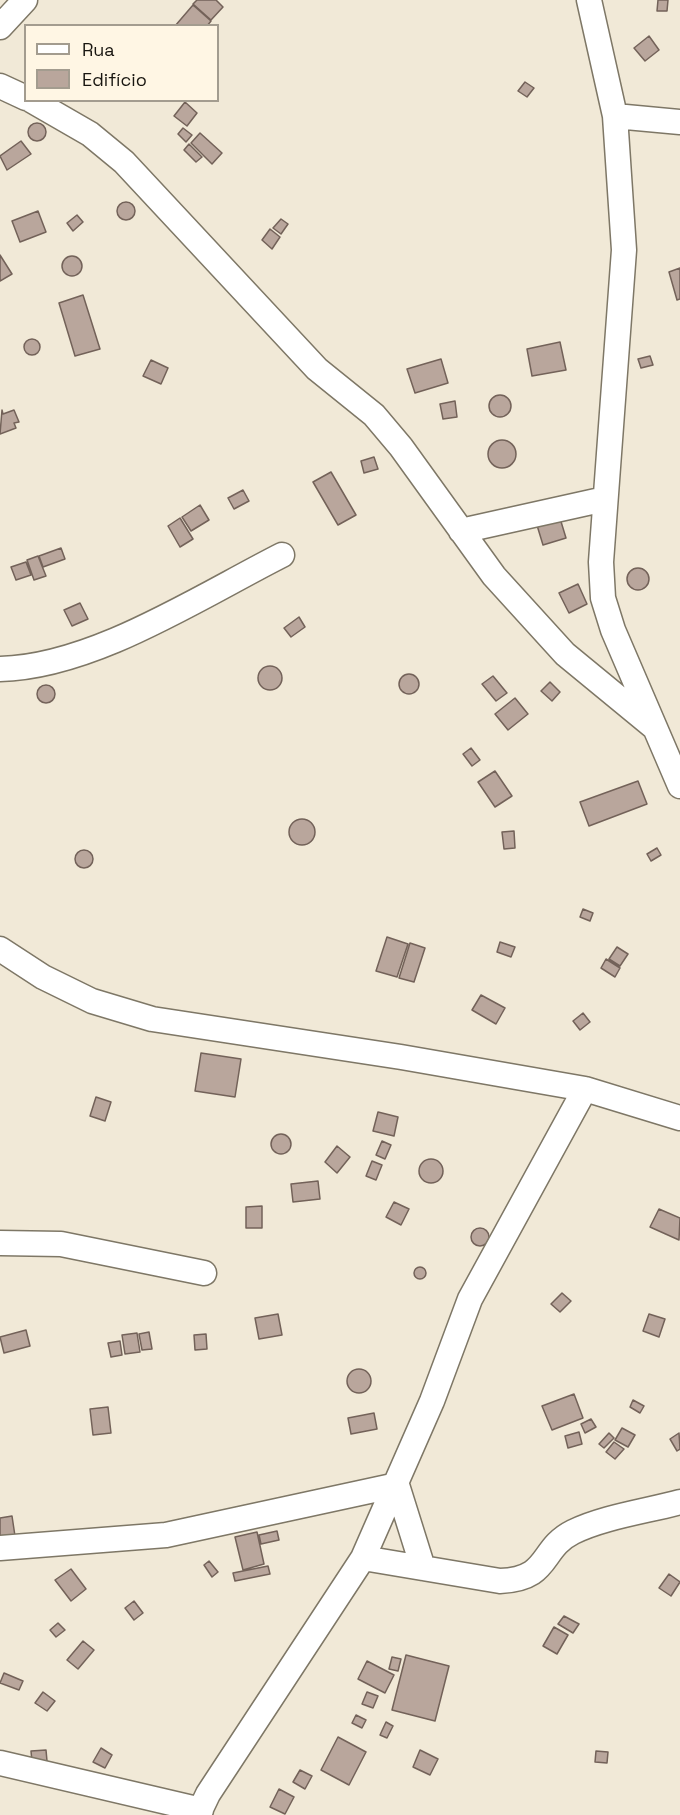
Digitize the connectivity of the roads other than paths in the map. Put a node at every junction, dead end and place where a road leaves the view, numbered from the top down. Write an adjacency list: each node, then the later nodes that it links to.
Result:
1 (25, 0): 3 (street)
2 (589, 0): 7 (street)
3 (0, 27)
4 (0, 86): 5 (street)
5 (24, 97)
6 (34, 102): 10 (street)
7 (615, 116): 8 (street); 9 (street)
8 (680, 122)
9 (605, 499): 10 (street); 13 (street)
10 (461, 531): 13 (street)
11 (282, 555): 12 (street)
12 (0, 669)
13 (655, 728): 14 (street)
14 (679, 783)
15 (0, 949): 16 (street)
16 (585, 1089): 17 (street); 20 (street)
17 (680, 1118)
18 (0, 1243): 19 (street)
19 (204, 1273)
20 (397, 1485): 22 (street); 23 (street); 24 (street)
21 (680, 1502): 24 (street)
22 (0, 1548)
23 (363, 1558): 24 (street); 26 (street)
24 (423, 1568)
25 (0, 1763): 26 (street)
26 (200, 1812)

